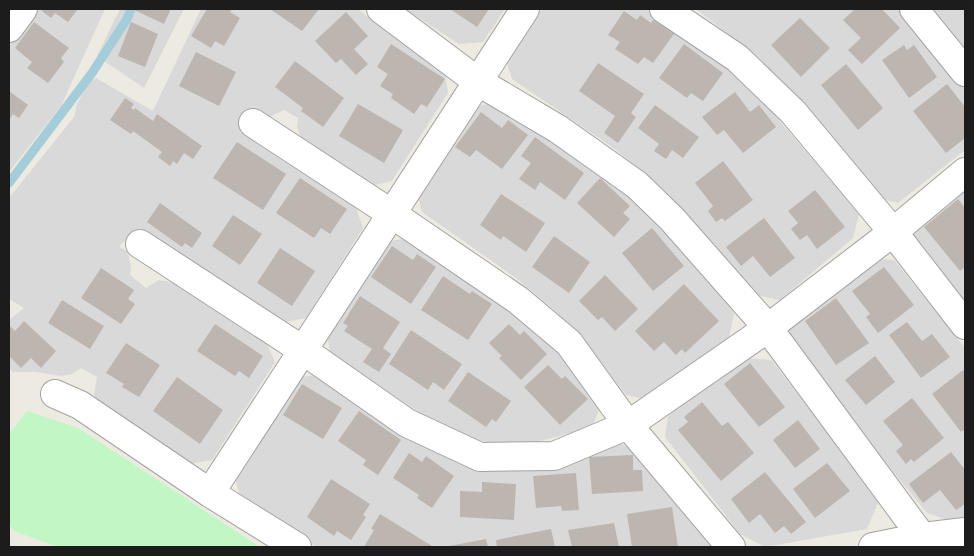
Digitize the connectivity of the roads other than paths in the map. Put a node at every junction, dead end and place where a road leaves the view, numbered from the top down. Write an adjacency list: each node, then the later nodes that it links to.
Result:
1 (23, 9): 6 (street)
2 (381, 9): 8 (street)
3 (524, 9): 8 (street)
4 (664, 9): 12 (street)
5 (914, 9): 7 (street)
6 (9, 28)
7 (965, 72)
8 (477, 81): 11 (street); 15 (street)
9 (253, 123): 11 (street)
10 (965, 172): 12 (street)
11 (392, 214): 16 (street); 18 (street)
12 (893, 232): 14 (street); 15 (street)
13 (140, 244): 16 (street)
14 (965, 325)
15 (768, 328): 18 (street); 21 (street)
16 (304, 351): 18 (street); 19 (street)
17 (55, 394): 19 (street)
18 (628, 425): 23 (street)
19 (210, 493): 22 (street)
20 (965, 532): 21 (street)
21 (922, 537): 24 (street)
22 (297, 547)
23 (731, 547)
24 (872, 547)

